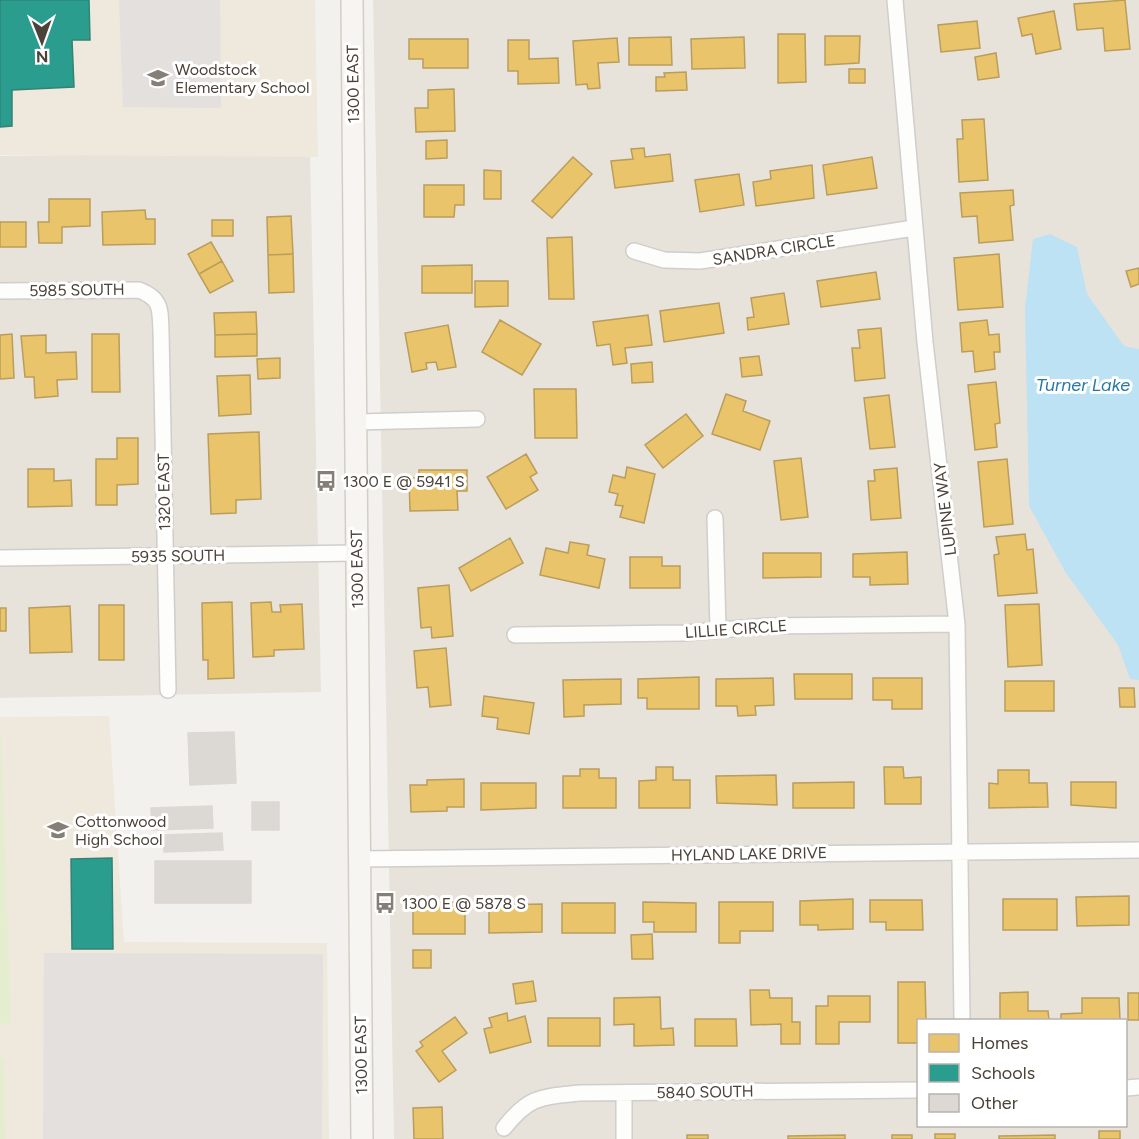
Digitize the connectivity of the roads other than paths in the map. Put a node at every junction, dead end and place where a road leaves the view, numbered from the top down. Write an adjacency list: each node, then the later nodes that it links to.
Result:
1 (352, 0): 8 (main road, 1300 EAST)
2 (895, 0): 3 (street, LUPINE WAY)
3 (914, 228): 4 (street, SANDRA CIRCLE); 13 (street, LUPINE WAY)
4 (634, 251)
5 (0, 291): 6 (street, 5985 SOUTH)
6 (153, 296): 11 (street, 1320 EAST)
7 (477, 419): 8 (street)
8 (356, 422): 10 (main road, 1300 EAST)
9 (715, 518): 14 (street)
10 (357, 553): 11 (street, 5935 SOUTH); 19 (main road, 1300 EAST)
11 (165, 556): 12 (street, 5935 SOUTH); 16 (street, 1320 EAST)
12 (0, 558)
13 (957, 624): 14 (street, LILLIE CIRCLE); 18 (street, LUPINE WAY)
14 (718, 629): 15 (street, LILLIE CIRCLE)
15 (515, 635)
16 (168, 690)
17 (1139, 850): 18 (street, HYLAND LAKE DRIVE)
18 (960, 852): 19 (street, HYLAND LAKE DRIVE); 20 (street, LUPINE WAY)
19 (360, 859): 24 (main road, 1300 EAST)
20 (962, 1019)
21 (917, 1090): 22 (street, 5840 SOUTH)
22 (624, 1093): 23 (street, 5840 SOUTH); 25 (street)
23 (504, 1128)
24 (362, 1139)
25 (624, 1139)

